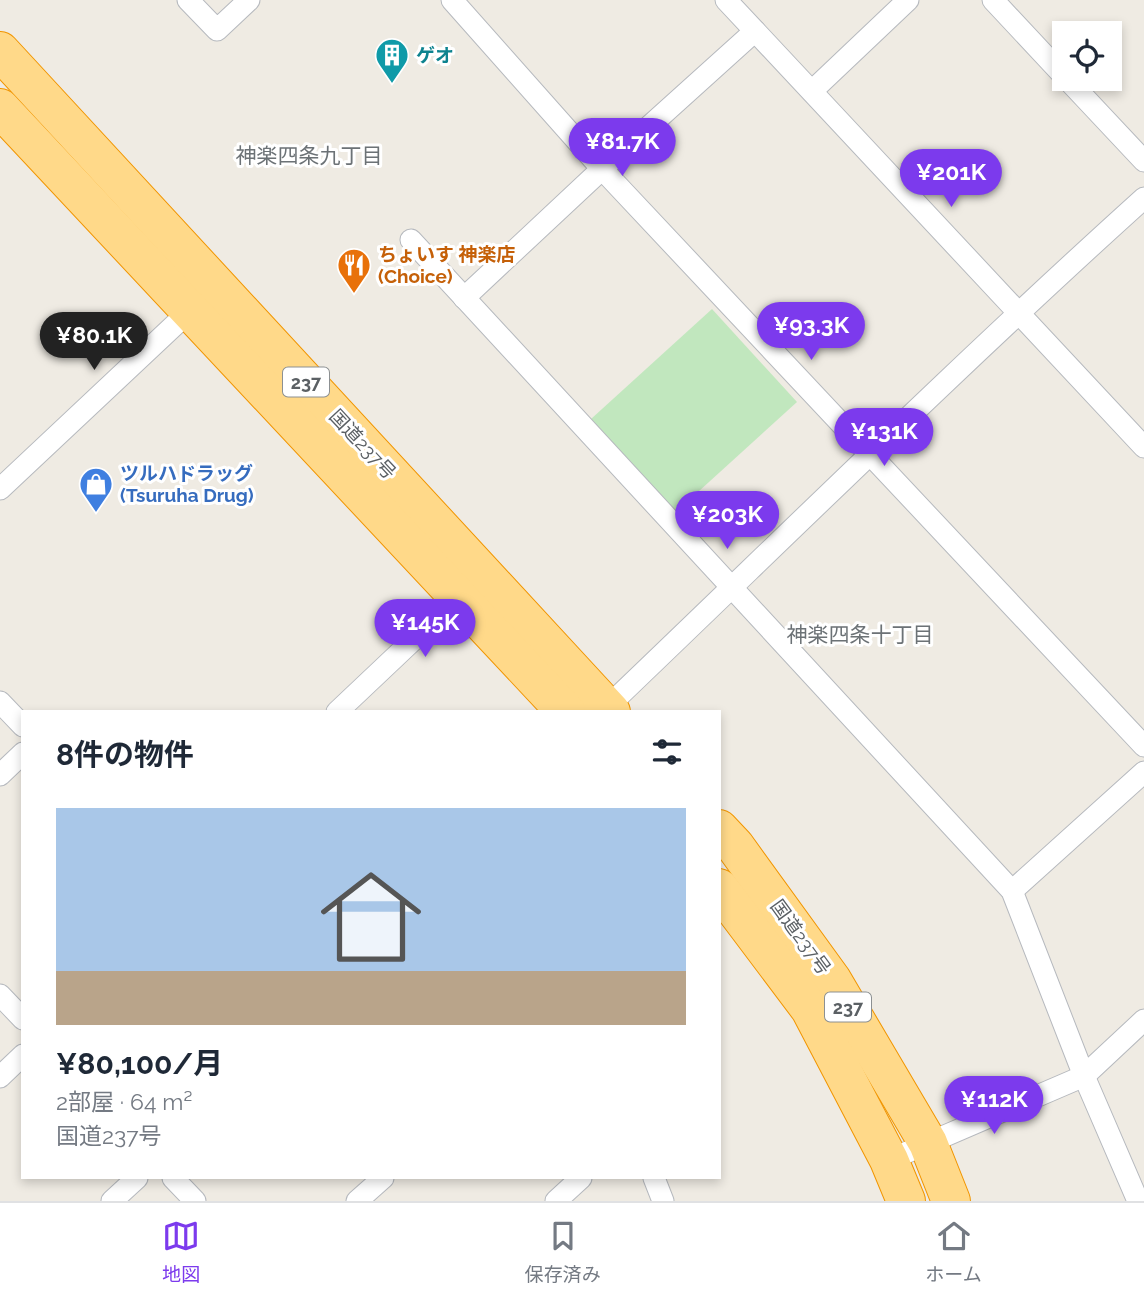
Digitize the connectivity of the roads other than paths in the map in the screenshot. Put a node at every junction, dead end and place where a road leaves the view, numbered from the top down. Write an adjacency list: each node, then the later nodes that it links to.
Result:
1 (188, 0): 2 (street)
2 (248, 0)
3 (452, 0): 14 (street)
4 (726, 0): 7 (street)
5 (908, 0): 10 (street)
6 (993, 0): 9 (street)
7 (755, 31): 10 (street); 14 (street)
8 (0, 51): 17 (highway, 国道237号 / 237)
9 (1052, 63)
10 (812, 91): 19 (street)
11 (1078, 91): 13 (street)
12 (0, 108): 17 (highway, 国道237号 / 237)
13 (1144, 161)
14 (602, 169): 18 (street); 21 (street)
15 (1144, 198): 19 (street)
16 (411, 240): 18 (street)
17 (204, 298): 22 (street); 23 (highway, 国道237号 / 237)
18 (464, 298): 24 (street)
19 (1018, 312): 20 (street); 21 (street)
20 (1144, 447)
21 (868, 454): 24 (street); 31 (street)
22 (0, 489)
23 (472, 585): 26 (street); 27 (highway, 国道237号 / 237); 28 (highway, 国道237号 / 237)
24 (732, 588): 29 (street); 37 (street)
25 (0, 702): 30 (street)
26 (339, 710)
27 (565, 710)
28 (605, 710)
29 (607, 710)
30 (21, 724)
31 (1144, 746)
32 (21, 755): 34 (street)
33 (1144, 772): 37 (street)
34 (0, 775)
35 (724, 845): 44 (highway, 国道237号 / 237)
36 (721, 891): 45 (highway, 国道237号 / 237)
37 (1012, 891): 42 (street)
38 (0, 995): 39 (street)
39 (21, 1013)
40 (1144, 1020): 42 (street)
41 (21, 1057): 43 (street)
42 (1084, 1076): 44 (street); 58 (street)
43 (0, 1077)
44 (928, 1143): 45 (street); 57 (highway, 国道237号 / 237)
45 (889, 1160): 56 (highway, 国道237号 / 237)
46 (136, 1179): 51 (street)
47 (174, 1179): 52 (street)
48 (382, 1179): 53 (street)
49 (580, 1179): 54 (street)
50 (654, 1179): 55 (street)
51 (112, 1201)
52 (195, 1201)
53 (358, 1201)
54 (556, 1201)
55 (663, 1201)
56 (906, 1201)
57 (951, 1201)
58 (1138, 1201)

